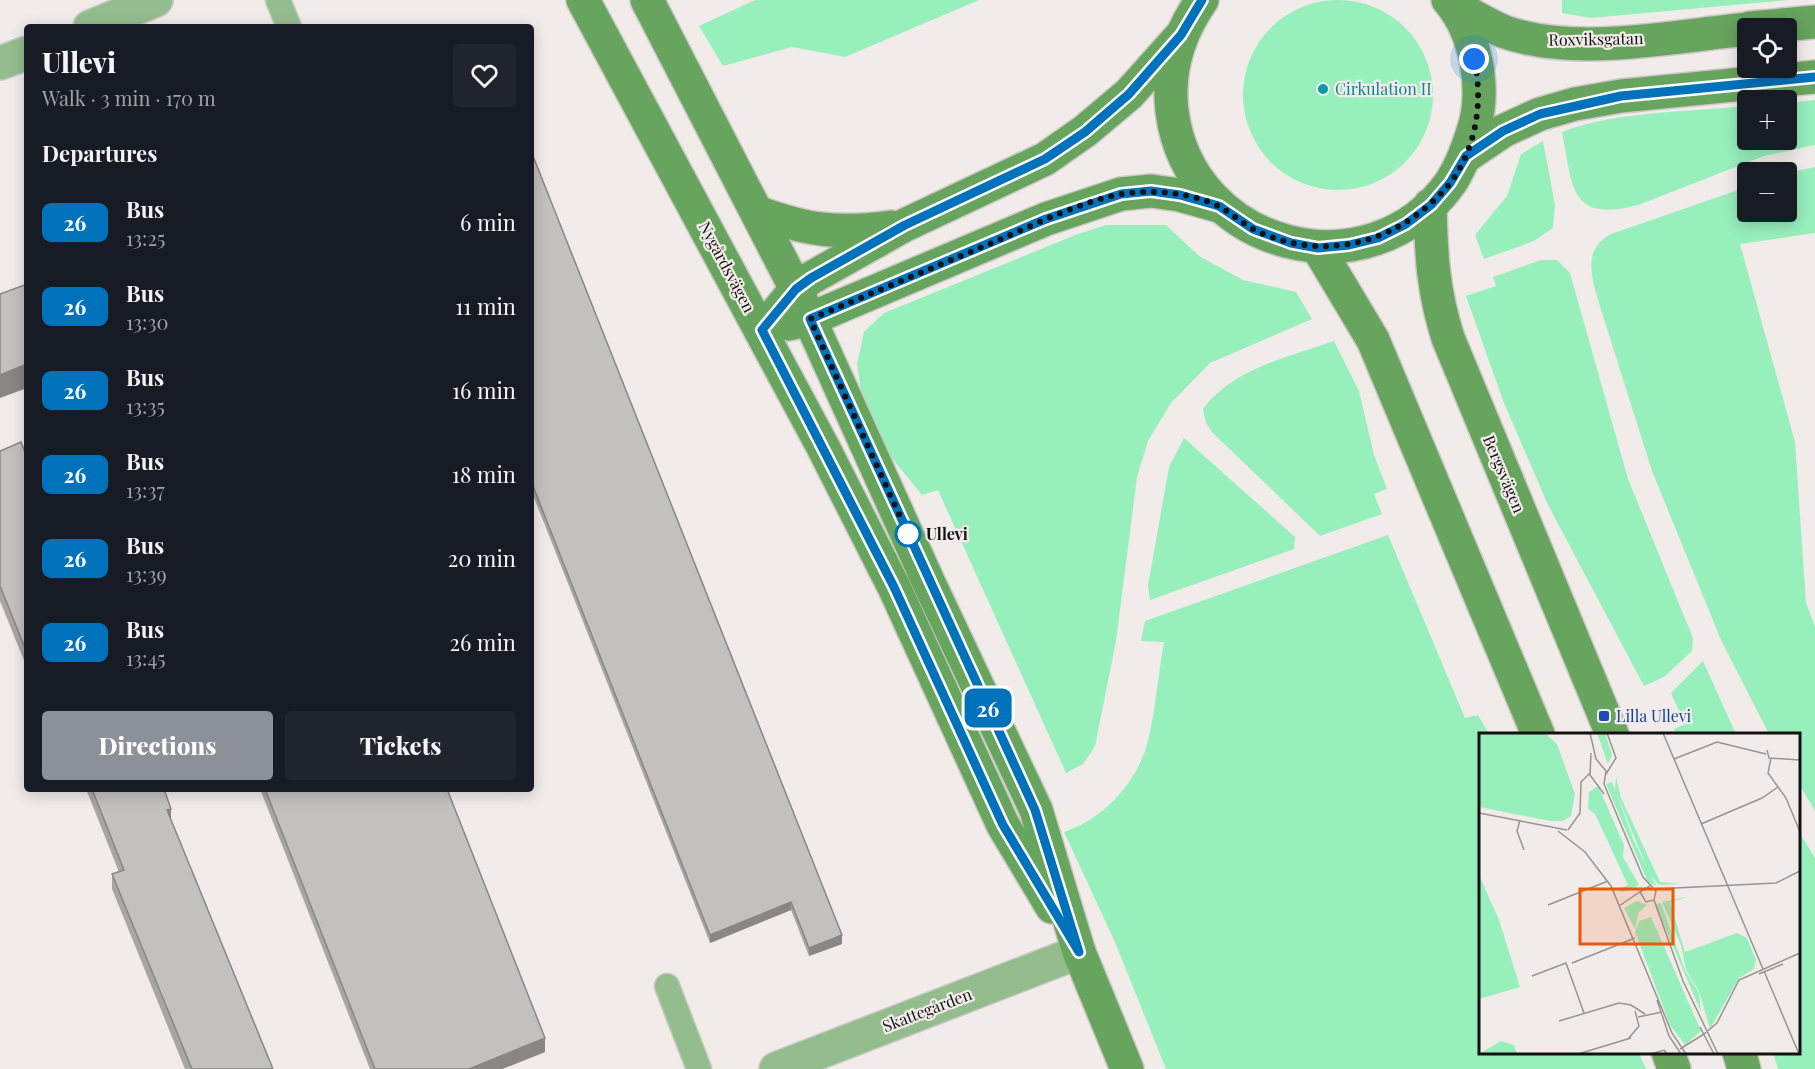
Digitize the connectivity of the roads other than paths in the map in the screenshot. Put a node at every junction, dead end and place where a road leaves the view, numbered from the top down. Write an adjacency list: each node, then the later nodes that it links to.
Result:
1 (278, 0): 9 (lane)
2 (583, 0): 24 (street, Nygårdsvägen)
3 (647, 0): 19 (street, Nygårdsvägen)
4 (1202, 0): 12 (street)
5 (1450, 2): 11 (street, Roxviksgatan); 16 (street)
6 (135, 4): 8 (street)
7 (1815, 22): 10 (street, Roxviksgatan)
8 (96, 24)
9 (288, 24)
10 (1797, 24)
11 (1737, 30)
12 (1181, 35): 18 (street); 20 (street)
13 (24, 54): 14 (street)
14 (0, 63)
15 (1815, 78): 16 (street)
16 (1466, 156): 17 (street)
17 (1431, 205): 21 (street); 26 (street, Bergsvägen)
18 (1219, 206): 21 (street); 23 (street)
19 (757, 212): 20 (street); 22 (street, Nygårdsvägen)
20 (905, 225): 22 (street)
21 (1318, 248): 25 (street)
22 (796, 289): 23 (street, Nygårdsvägen); 24 (street)
23 (810, 319): 24 (street); 27 (street, Nygårdsvägen)
24 (762, 330): 27 (street, Nygårdsvägen)
25 (1537, 733)
26 (1611, 733)
27 (1079, 952): 32 (street, Skattegården); 33 (street, Nygårdsvägen)
28 (667, 986): 31 (lane)
29 (1668, 1054): 34 (street)
30 (1739, 1054): 35 (street)
31 (699, 1069)
32 (776, 1069)
33 (1127, 1069)
34 (1674, 1069)
35 (1744, 1069)

